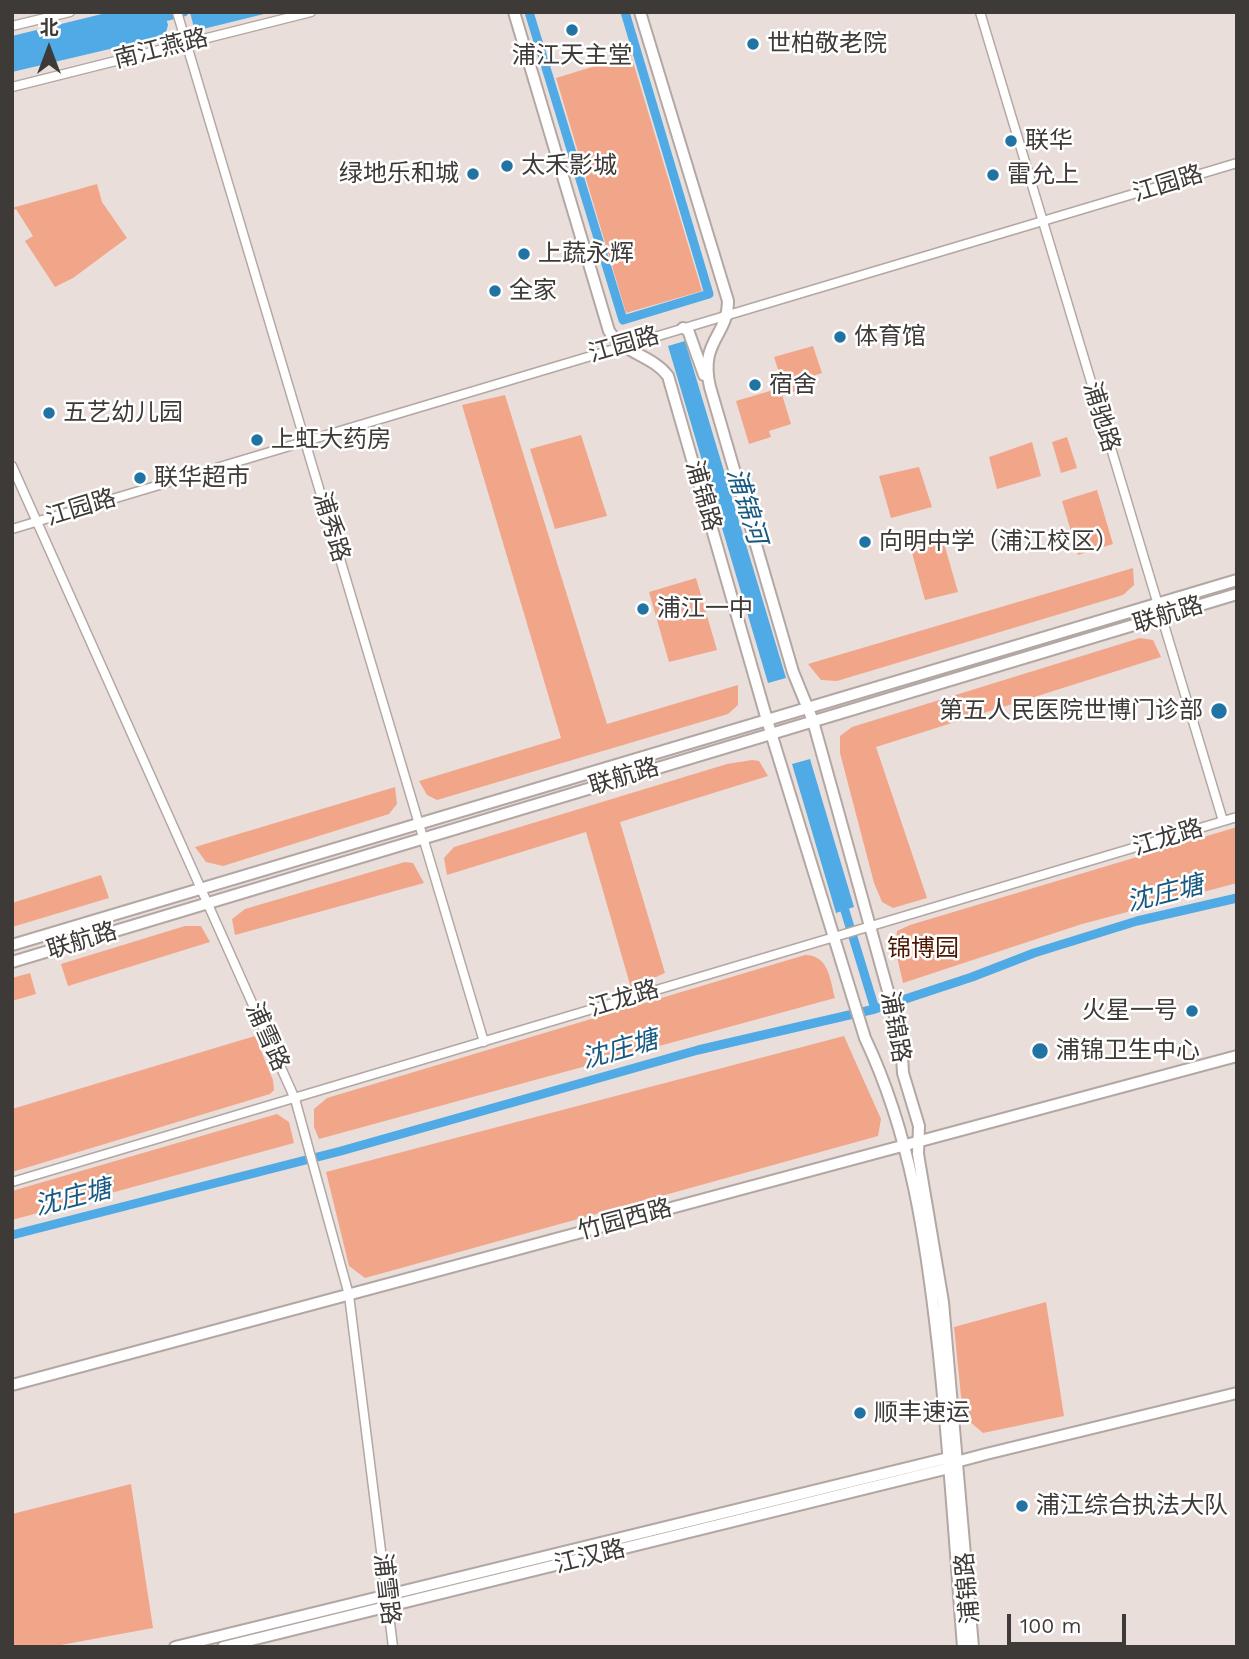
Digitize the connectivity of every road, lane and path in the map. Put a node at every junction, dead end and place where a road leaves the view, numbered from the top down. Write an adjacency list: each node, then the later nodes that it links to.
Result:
1 (71, 12): 7 (street)
2 (177, 12): 8 (street, 浦秀路)
3 (311, 12): 8 (street, 南江燕路)
4 (514, 12): 14 (street)
5 (640, 12): 12 (street)
6 (980, 12): 11 (street, 浦驰路)
7 (12, 26)
8 (187, 43): 9 (street, 南江燕路); 16 (street, 浦秀路)
9 (12, 87)
10 (1237, 163): 11 (street, 江园路)
11 (1043, 221): 12 (street, 江园路); 22 (street, 浦驰路)
12 (726, 315): 13 (street, 江园路); 15 (street, 浦锦路)
13 (683, 328): 14 (street, 江园路); 15 (street, 浦锦路)
14 (622, 347): 16 (street, 江园路); 25 (street, 浦锦路)
15 (709, 387): 24 (street, 浦锦路)
16 (305, 442): 18 (street, 江园路); 30 (street, 浦秀路)
17 (12, 466): 18 (street, 浦雪路)
18 (37, 522): 19 (street, 江园路); 32 (street, 浦雪路)
19 (12, 529)
20 (1237, 580): 22 (street, 联航路)
21 (1237, 593): 23 (street, 联航路)
22 (1156, 604): 23 (street, 浦驰路); 24 (street, 联航路)
23 (1160, 618): 26 (street, 联航路); 29 (street, 浦驰路)
24 (803, 709): 25 (street, 联航路); 26 (street, 浦锦路)
25 (771, 719): 27 (street, 浦锦路); 30 (street, 联航路)
26 (808, 722): 27 (street, 联航路); 34 (street, 浦锦路)
27 (776, 732): 31 (street, 联航路); 35 (street, 浦锦路)
28 (1237, 817): 29 (street, 江龙路)
29 (1223, 821): 34 (street, 江龙路)
30 (420, 824): 31 (street, 浦秀路); 32 (street, 联航路)
31 (423, 838): 33 (street, 联航路); 38 (street, 浦秀路)
32 (201, 889): 33 (street, 浦雪路); 36 (street, 联航路)
33 (207, 903): 37 (street, 联航路); 40 (street, 浦雪路)
34 (872, 927): 35 (street, 江龙路); 41 (street, 浦锦路)
35 (836, 937): 38 (street, 江龙路); 42 (street, 浦锦路)
36 (12, 945)
37 (12, 962)
38 (484, 1042): 40 (street, 江龙路)
39 (1237, 1056): 41 (street, 竹园西路)
40 (295, 1099): 43 (street, 江龙路); 44 (street, 浦雪路)
41 (918, 1144): 42 (street, 竹园西路); 47 (street, 浦锦路)
42 (905, 1146): 44 (street, 竹园西路); 47 (street, 浦锦路)
43 (12, 1182)
44 (349, 1295): 45 (street, 竹园西路); 48 (street, 浦雪路)
45 (12, 1385)
46 (1237, 1393): 47 (street, 江汉路)
47 (951, 1463): 48 (street, 江汉路); 52 (street, 浦锦路); 53 (street, 浦锦路)
48 (387, 1600): 49 (street); 50 (street, 江汉路); 51 (street, 浦雪路)
49 (175, 1647)
50 (223, 1647)
51 (393, 1647)
52 (963, 1647)
53 (973, 1647)

